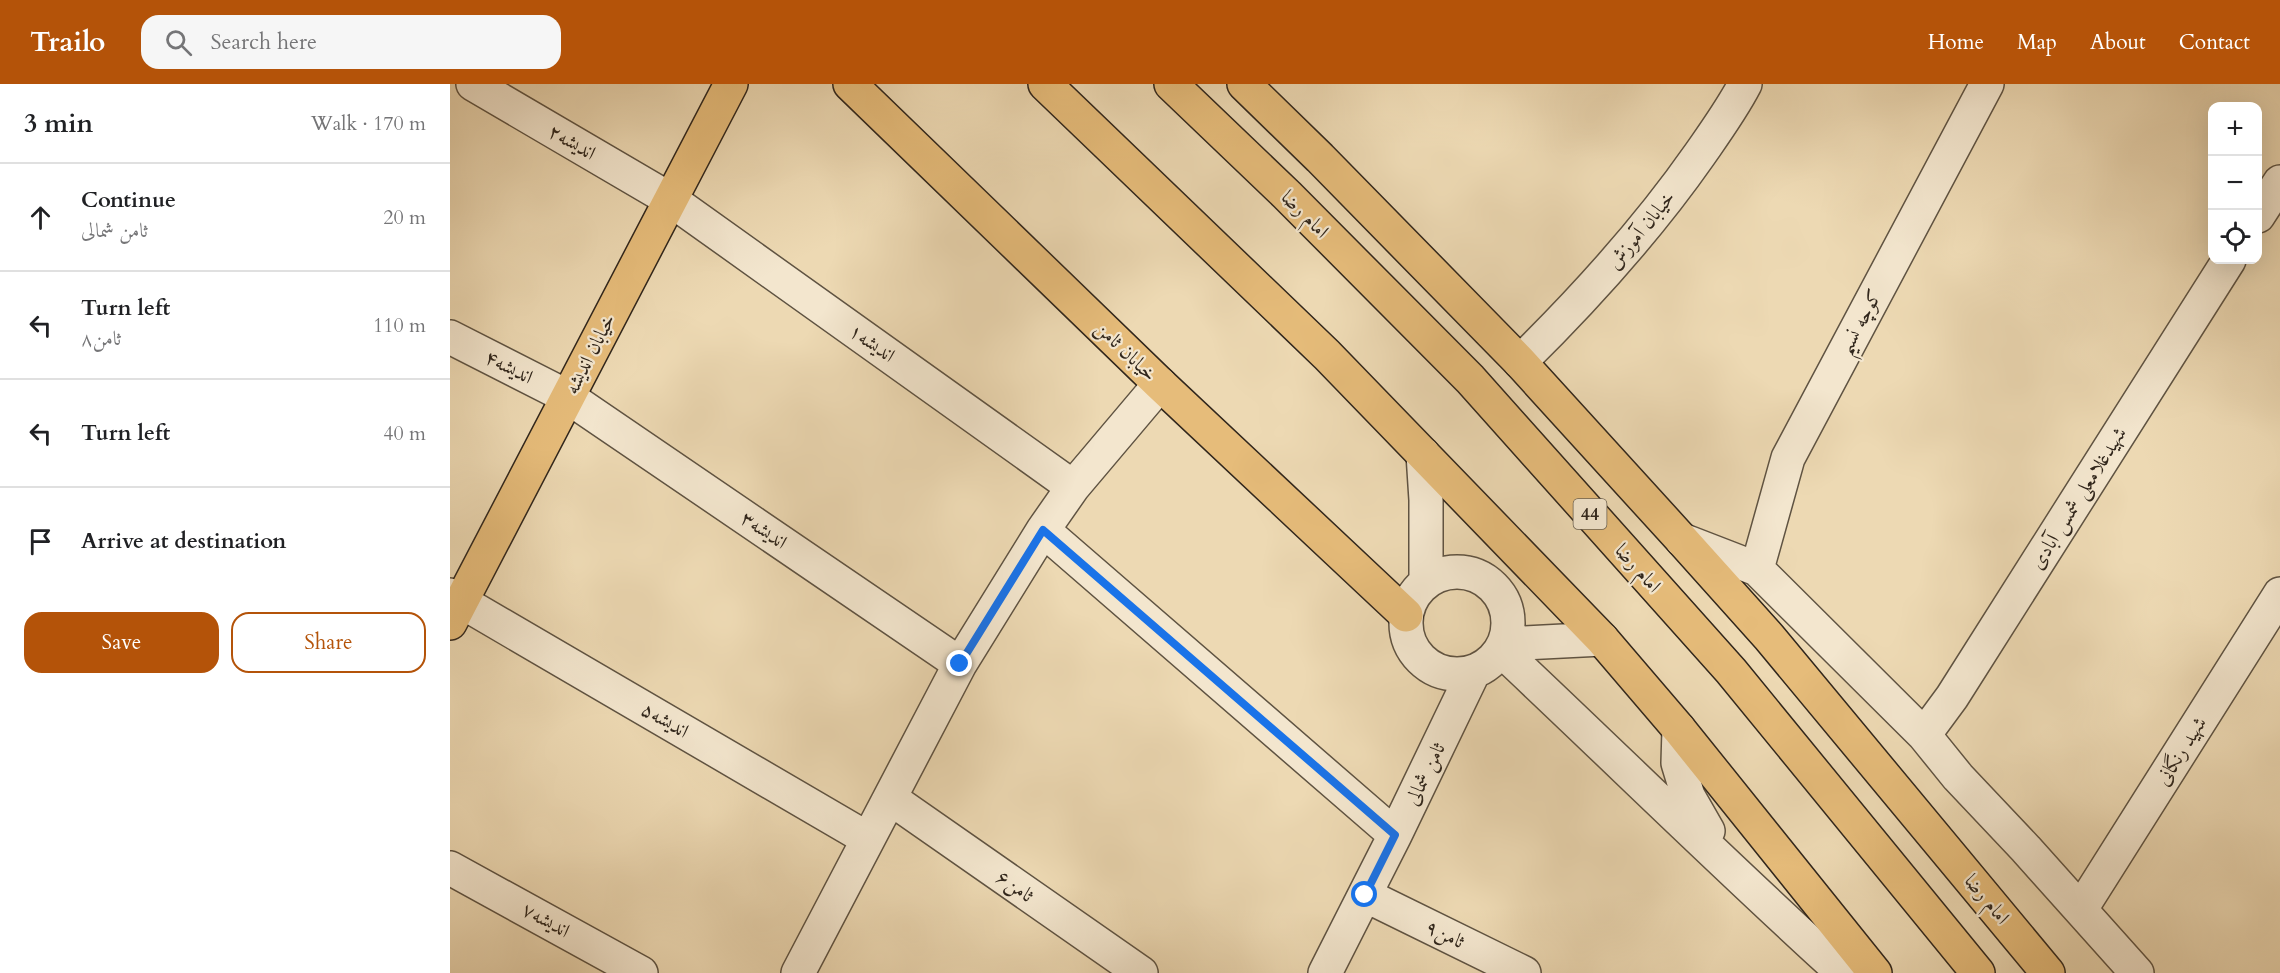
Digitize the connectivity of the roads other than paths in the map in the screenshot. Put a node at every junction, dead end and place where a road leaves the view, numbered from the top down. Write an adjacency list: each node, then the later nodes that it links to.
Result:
1 (473, 84): 10 (street, اندیشه۲)
2 (731, 84): 10 (main road, خیابان اندیشه)
3 (850, 84): 15 (main road, خیابان ثامن)
4 (1045, 84): 17 (main road)
5 (1171, 84): 46 (main road, امام رضا / 44)
6 (1244, 84): 14 (main road, امام رضا / 44)
7 (1745, 84): 14 (street, خیابان آموزش)
8 (1987, 84): 21 (street, کوچه نسیم)
9 (2280, 182): 11 (street)
10 (671, 200): 16 (main road, خیابان اندیشه); 18 (street, اندیشه۱)
11 (2262, 210)
12 (2226, 264): 31 (street, شهیدغلامعلی شمس آبادی)
13 (450, 337): 16 (street, اندیشه۴)
14 (1520, 362): 20 (main road, امام رضا / 44)
15 (1160, 384): 18 (street); 25 (main road, خیابان ثامن)
16 (568, 397): 24 (main road, خیابان اندیشه); 28 (street, اندیشه۳)
17 (1423, 454): 22 (street); 26 (main road)
18 (1073, 487): 19 (street)
19 (1043, 530): 28 (street); 33 (street)
20 (1682, 540): 21 (street); 47 (main road, امام رضا / 44)
21 (1757, 569): 31 (street)
22 (1426, 581): 25 (street); 27 (street)
23 (2280, 594): 38 (street, شهید رنگانی)
24 (454, 606): 34 (street, اندیشه۵)
25 (1406, 615): 29 (street)
26 (1602, 639): 27 (street); 30 (main road)
27 (1502, 647): 29 (street); 36 (street)
28 (960, 664): 32 (street)
29 (1474, 671): 33 (street, ثامن شمالی)
30 (1678, 729): 36 (street); 45 (main road)
31 (1924, 735): 38 (street)
32 (890, 798): 34 (street); 42 (street, ثامن۶)
33 (1395, 835): 37 (street, ثامن شمالی)
34 (868, 839): 41 (street)
35 (450, 868): 40 (street, اندیشه۷)
36 (1732, 870): 39 (street)
37 (1365, 895): 43 (street, ثامن شمالی); 44 (street, ثامن۹)
38 (2081, 909): 48 (street)
39 (1835, 970)
40 (641, 973)
41 (798, 973)
42 (1141, 973)
43 (1325, 973)
44 (1524, 973)
45 (1875, 973)
46 (1978, 973)
47 (2049, 973)
48 (2137, 973)

